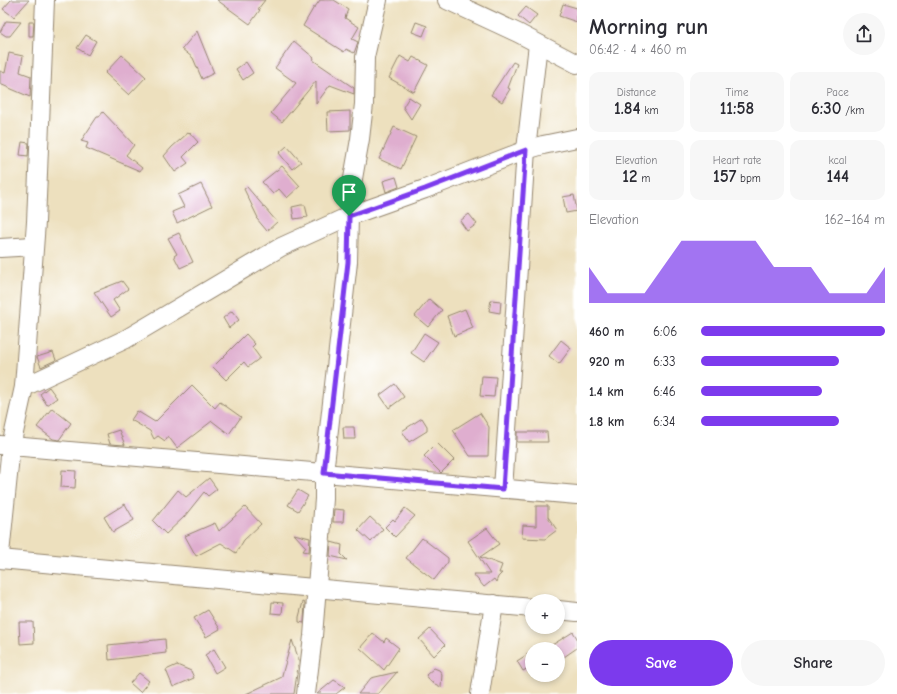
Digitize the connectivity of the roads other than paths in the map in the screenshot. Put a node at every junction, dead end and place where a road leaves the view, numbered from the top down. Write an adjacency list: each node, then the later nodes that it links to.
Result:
1 (45, 0): 9 (street)
2 (378, 0): 8 (street)
3 (448, 0): 4 (street)
4 (538, 44): 5 (street); 7 (street)
5 (577, 64)
6 (577, 138): 7 (street)
7 (526, 150): 8 (street); 14 (street)
8 (349, 216): 11 (street); 13 (street)
9 (34, 246): 10 (street); 11 (street)
10 (0, 248)
11 (24, 387): 12 (street)
12 (5, 445): 13 (street); 16 (street)
13 (324, 473): 14 (street); 18 (street)
14 (503, 489): 15 (street)
15 (577, 495)
16 (0, 554)
17 (0, 559): 18 (street)
18 (317, 588): 19 (street); 23 (street)
19 (494, 604): 20 (street); 24 (street)
20 (525, 607)
21 (565, 611): 22 (street)
22 (577, 612)
23 (306, 694)
24 (480, 694)

